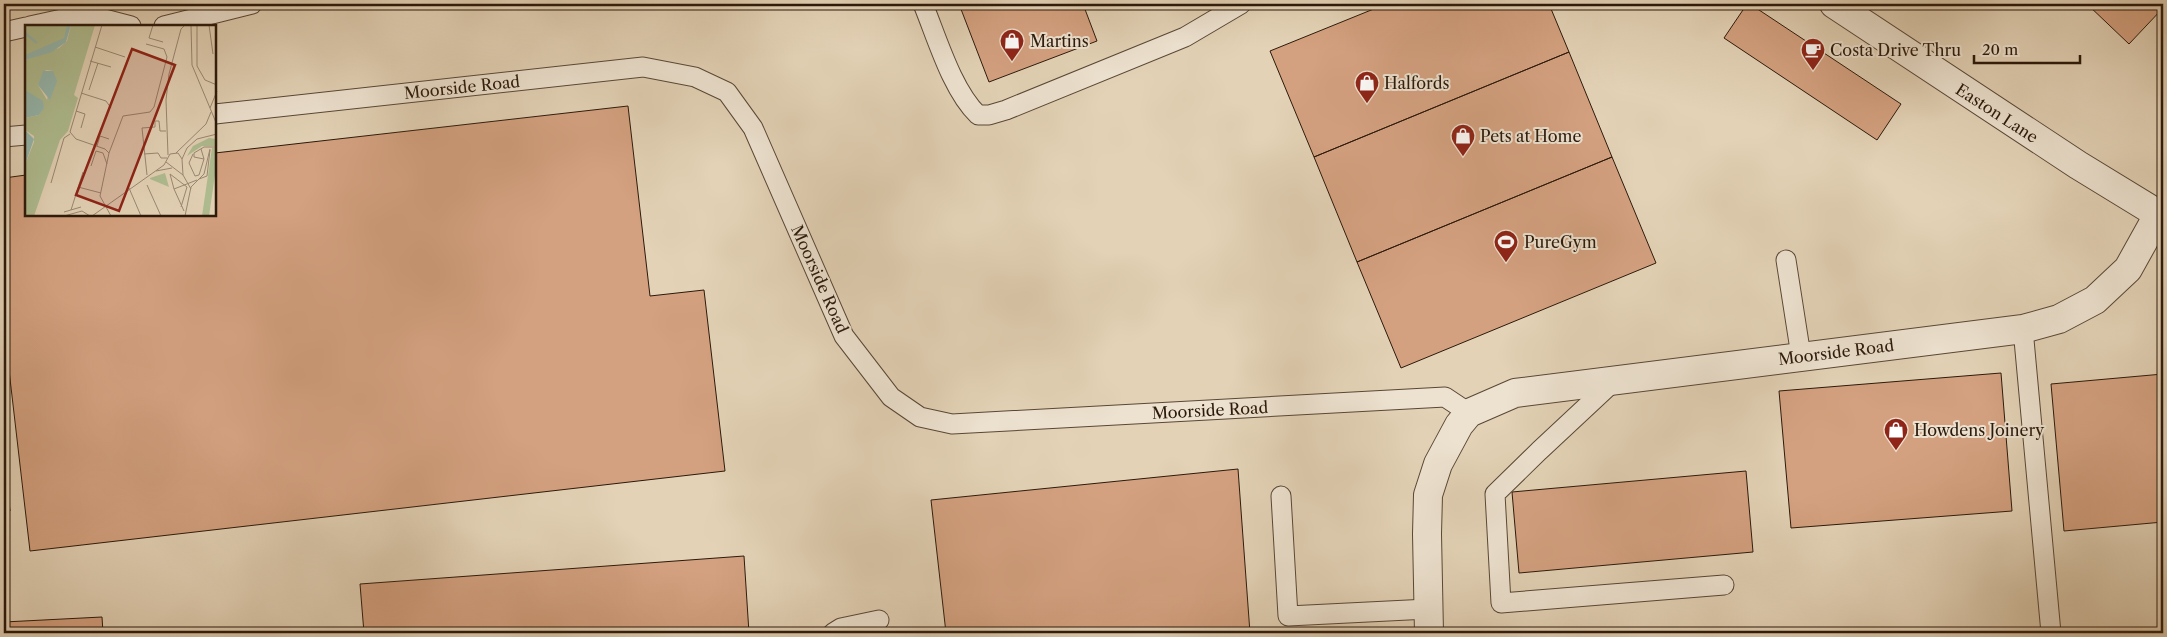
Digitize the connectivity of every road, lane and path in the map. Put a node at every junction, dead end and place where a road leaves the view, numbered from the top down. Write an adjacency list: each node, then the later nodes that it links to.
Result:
1 (252, 4): 7 (lane)
2 (924, 4): 3 (lane)
3 (1241, 4)
4 (1834, 4): 13 (street, Easton Lane)
5 (35, 25): 6 (lane)
6 (127, 25)
7 (168, 25)
8 (25, 27): 9 (lane)
9 (4, 32)
10 (216, 114): 18 (lane, Moorside Road)
11 (25, 135): 12 (lane)
12 (4, 137)
13 (2162, 213): 15 (street, Moorside Road)
14 (1786, 260): 16 (lane)
15 (2023, 329): 16 (street, Moorside Road); 24 (lane)
16 (1801, 356): 17 (street, Moorside Road)
17 (1614, 382): 18 (street, Moorside Road); 20 (lane)
18 (1468, 414): 22 (street, Moorside Road)
19 (1281, 496): 22 (lane)
20 (1724, 585)
21 (879, 620): 23 (lane)
22 (1429, 621)
23 (833, 633)
24 (2051, 633)

